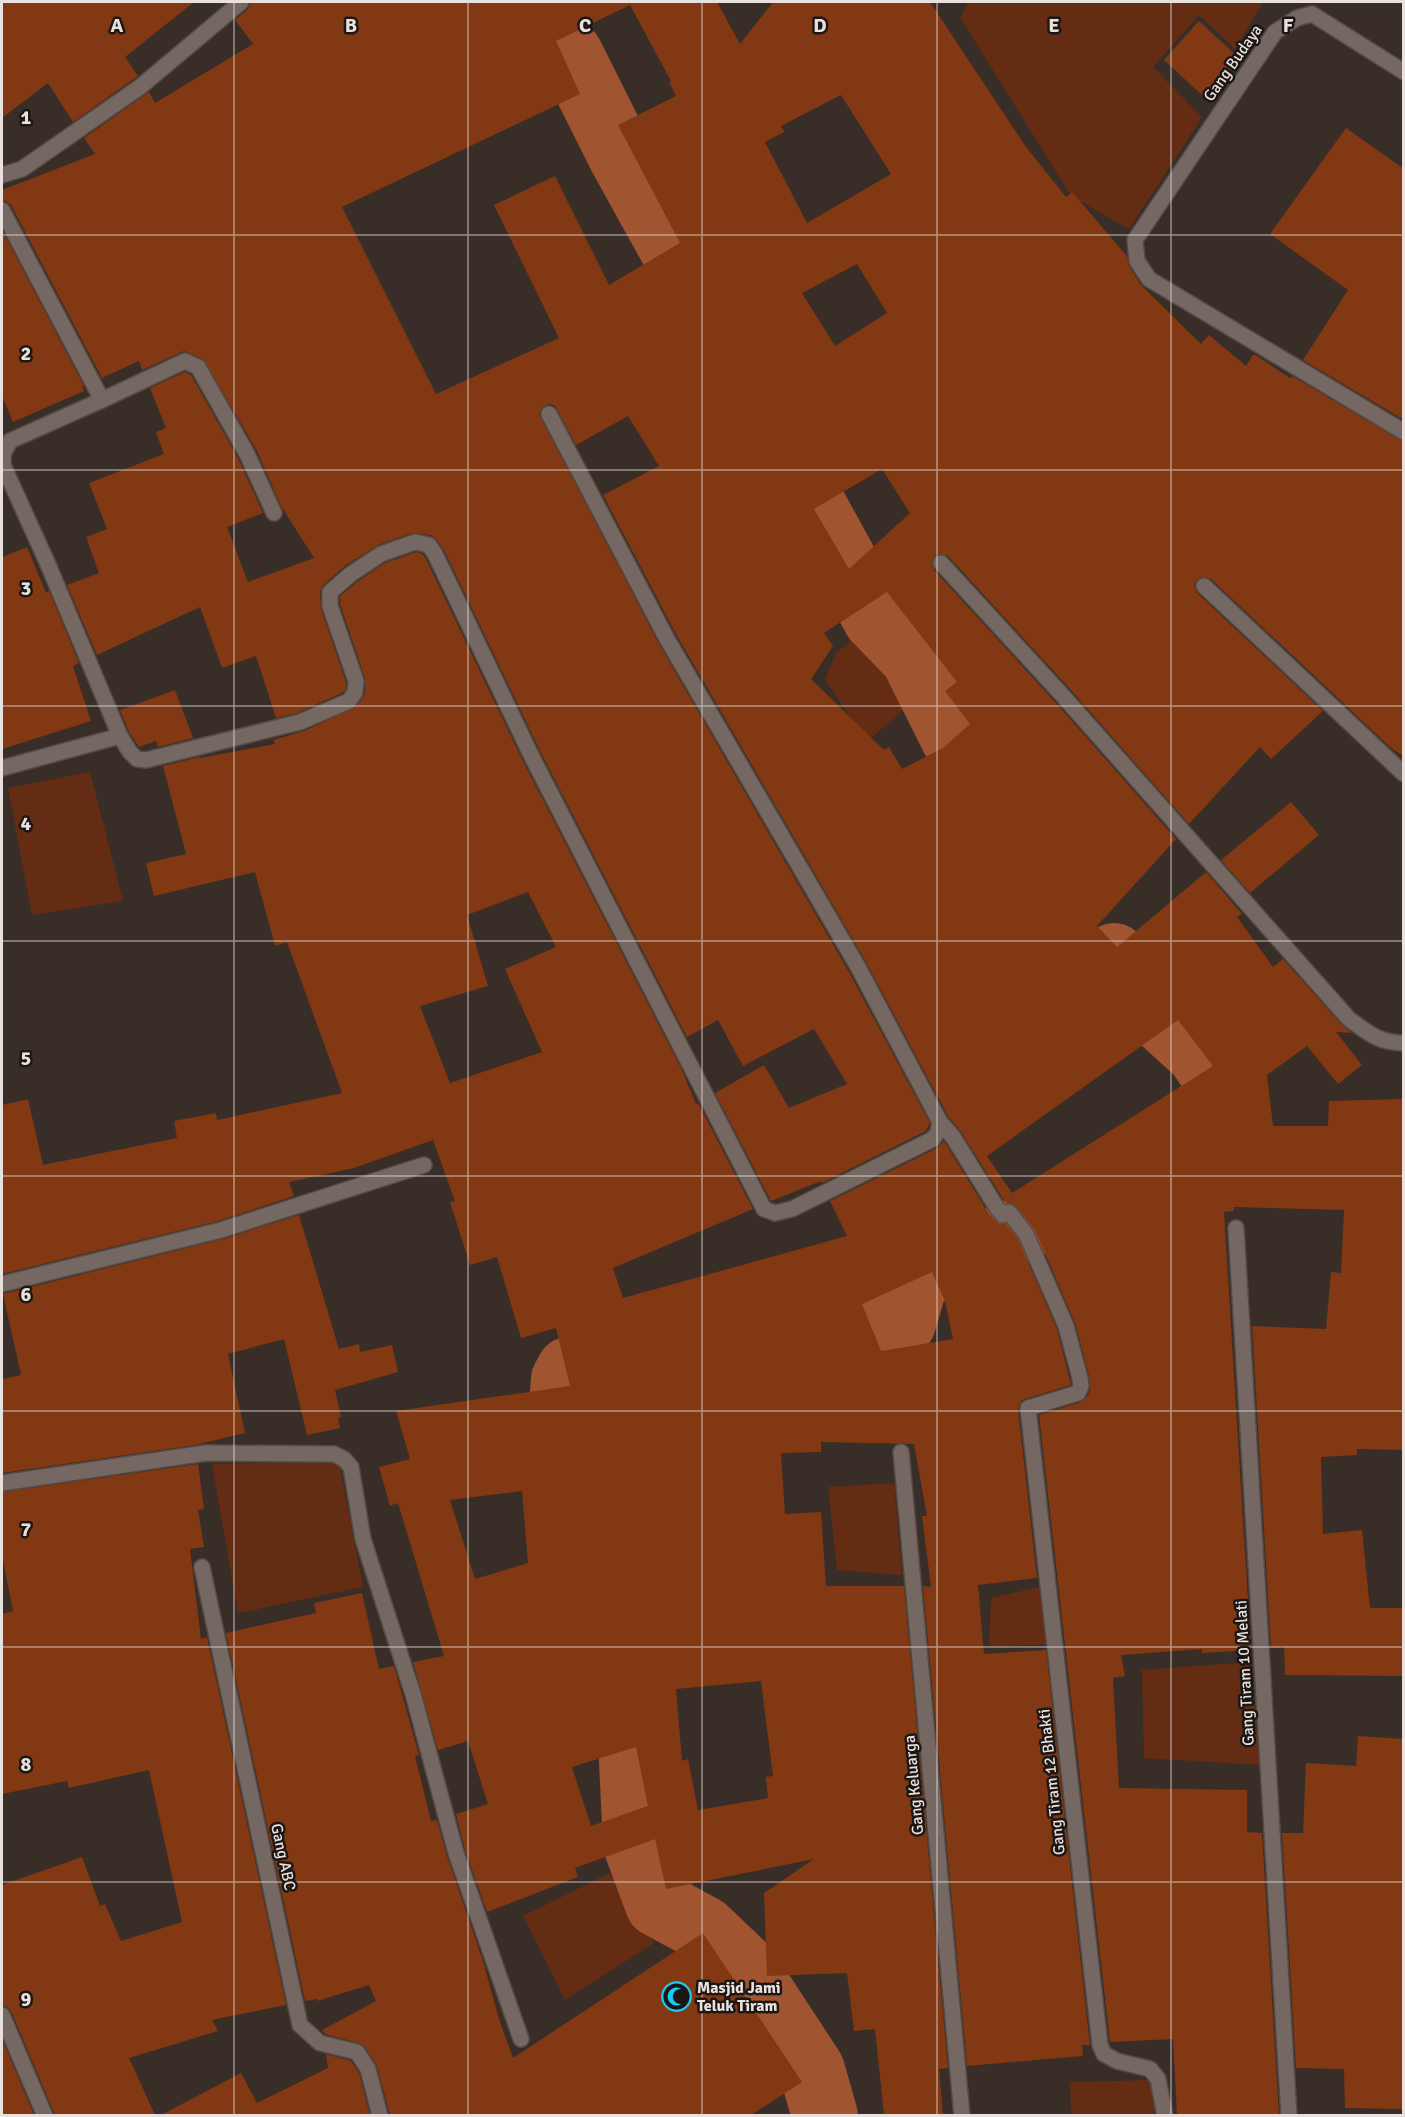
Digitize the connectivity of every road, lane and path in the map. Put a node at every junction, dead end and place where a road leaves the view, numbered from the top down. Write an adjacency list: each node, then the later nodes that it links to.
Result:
1 (241, 2): 3 (street)
2 (1404, 72): 7 (street, Gang Budaya)
3 (2, 175)
4 (2, 210): 5 (street)
5 (102, 400): 8 (street); 11 (street)
6 (549, 414): 15 (street)
7 (1404, 432)
8 (274, 513)
9 (941, 563): 14 (street)
10 (1204, 586): 13 (street)
11 (120, 736): 12 (street); 15 (street)
12 (2, 768)
13 (1404, 774)
14 (1404, 1043)
15 (940, 1122): 27 (street, Gang Tiram 12 Bhakti)
16 (424, 1165): 18 (street)
17 (1236, 1228): 28 (street, Gang Tiram 10 Melati)
18 (2, 1284)
19 (901, 1452): 26 (street, Gang Keluarga)
20 (2, 1483): 23 (street)
21 (202, 1567): 25 (street, Gang ABC)
22 (2, 2015): 24 (street)
23 (520, 2039)
24 (45, 2115)
25 (380, 2115)
26 (962, 2115)
27 (1165, 2115)
28 (1289, 2115)

